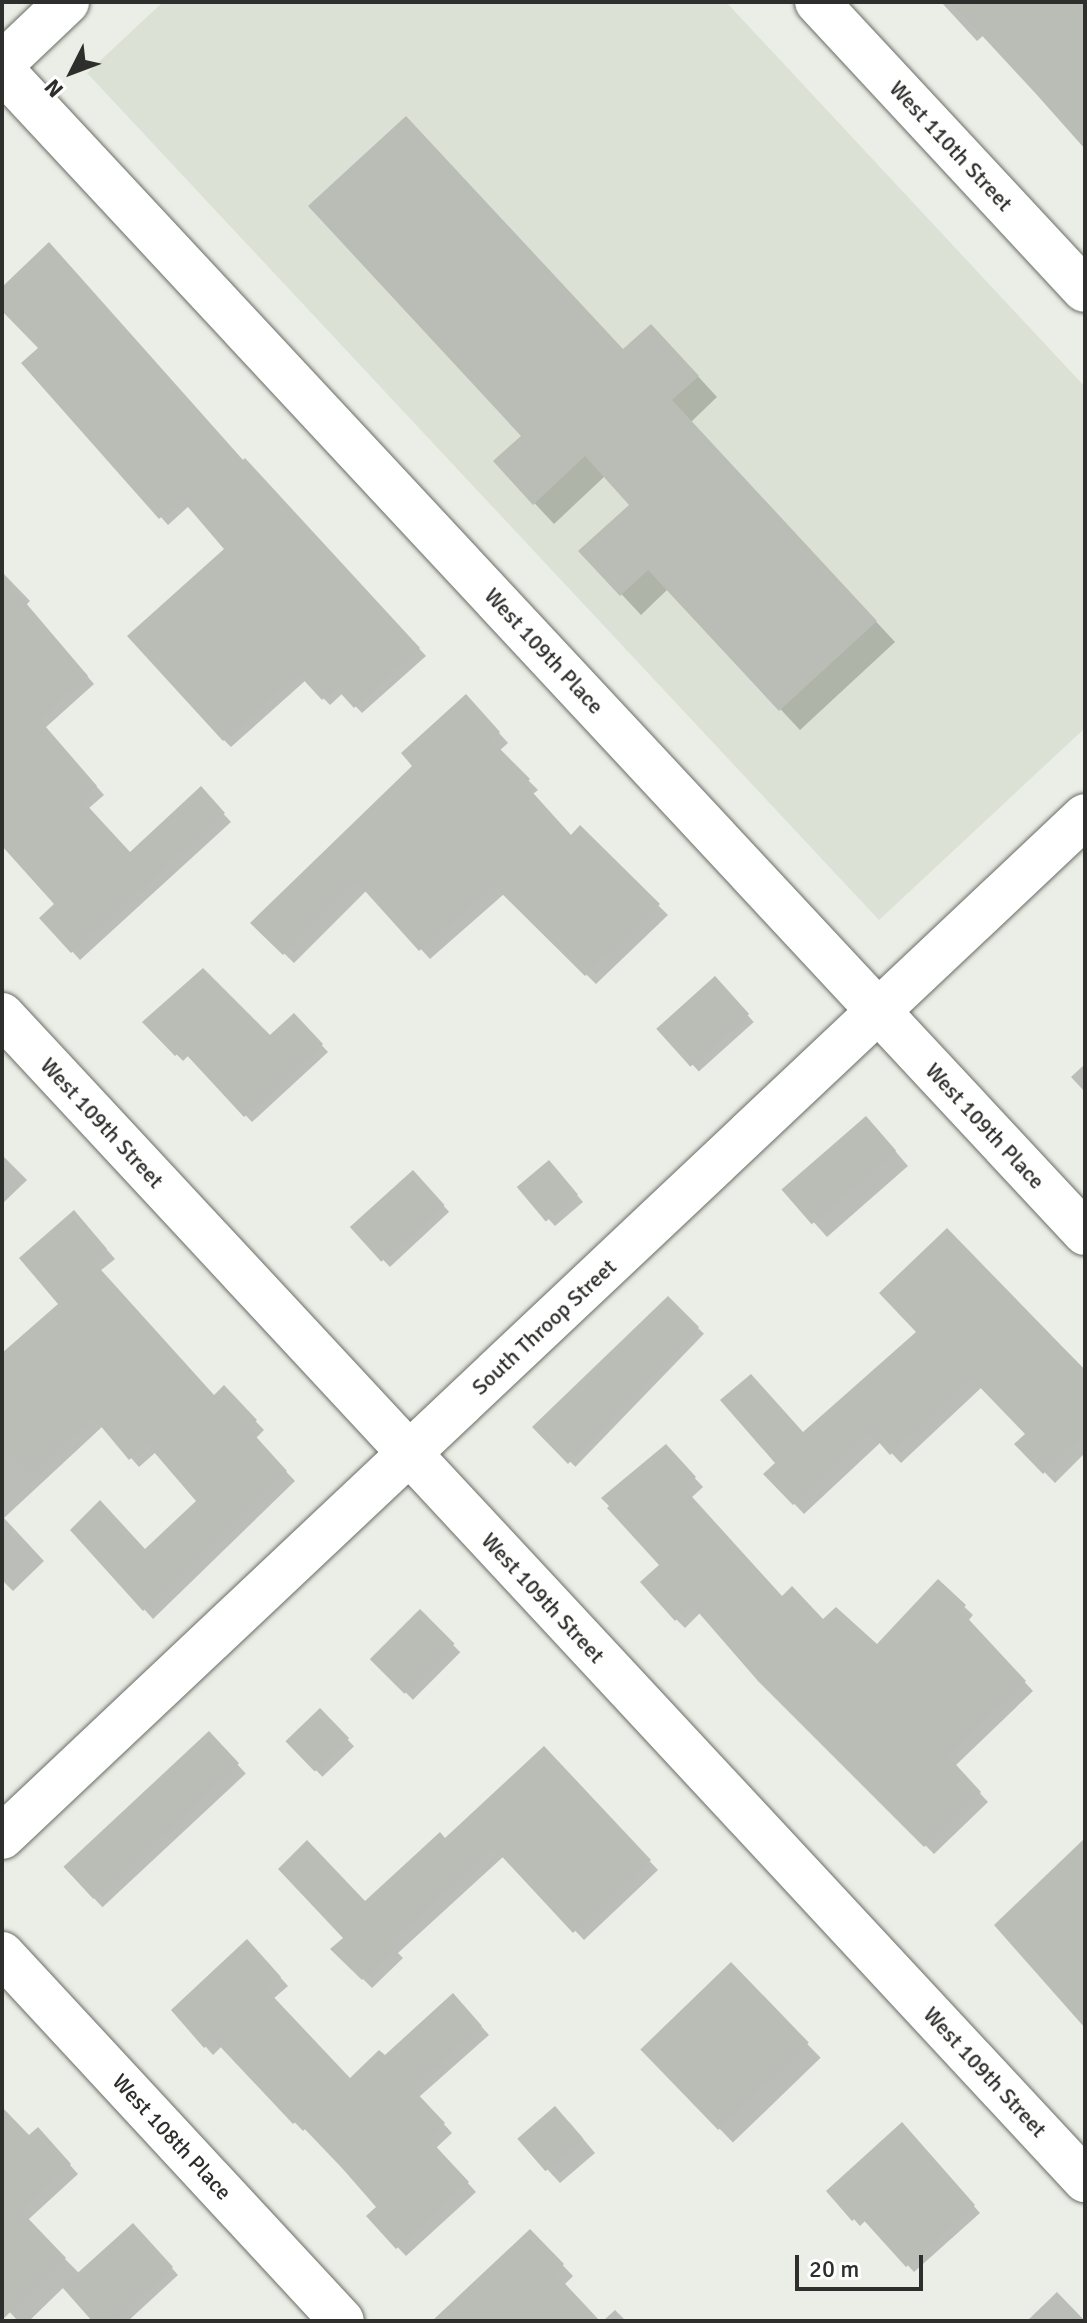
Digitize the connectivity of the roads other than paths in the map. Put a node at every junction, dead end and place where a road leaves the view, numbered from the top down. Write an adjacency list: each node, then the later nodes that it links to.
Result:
1 (67, 2): 3 (street)
2 (817, 2): 5 (street, West 110th Street)
3 (2, 64)
4 (2, 70): 7 (street, West 109th Place)
5 (1085, 290)
6 (1085, 816): 7 (street, South Throop Street)
7 (879, 1011): 9 (street, West 109th Place); 10 (street, South Throop Street)
8 (2, 1015): 10 (street, West 109th Street)
9 (1085, 1233)
10 (409, 1453): 11 (street, South Throop Street); 13 (street, West 109th Street)
11 (2, 1837)
12 (2, 1954): 14 (street, West 108th Place)
13 (1085, 2180)
14 (342, 2321)

